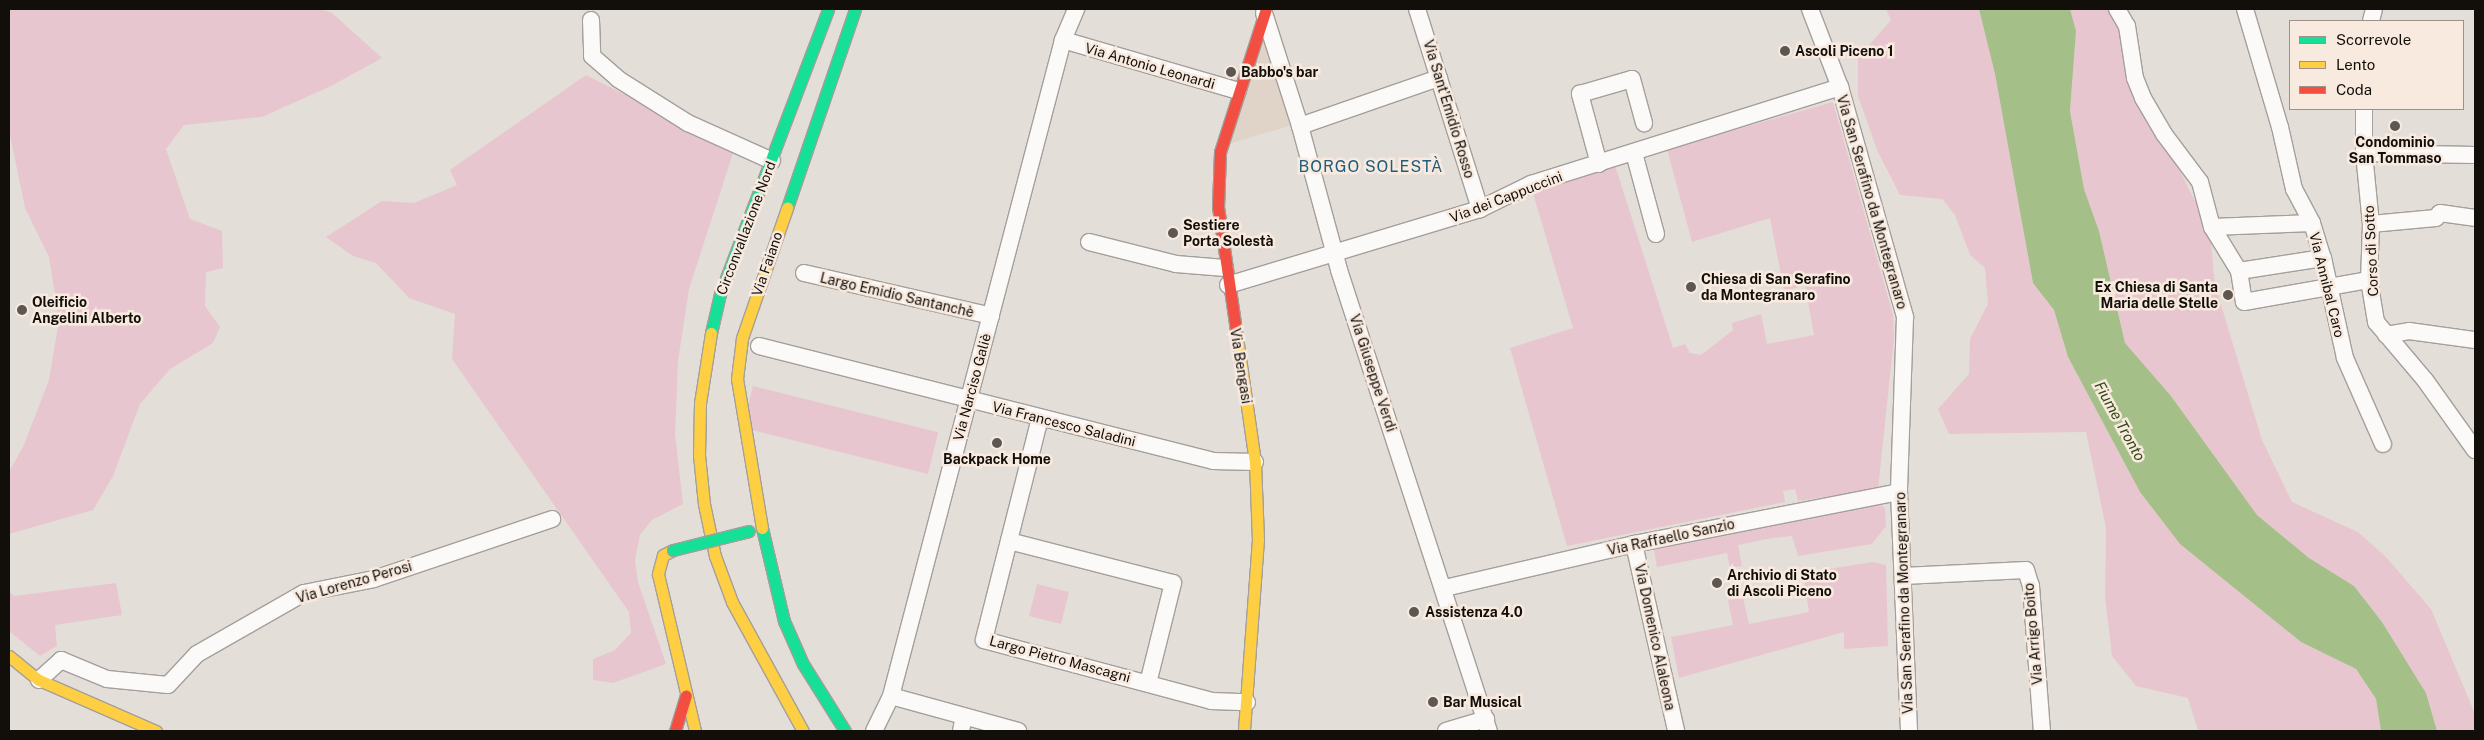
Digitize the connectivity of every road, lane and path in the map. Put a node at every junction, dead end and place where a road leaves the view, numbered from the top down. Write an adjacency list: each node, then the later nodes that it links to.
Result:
1 (828, 9): 20 (main road, Circonvallazione Nord)
2 (855, 9): 48 (main road, Via Faiano)
3 (1076, 9): 10 (street, Via Narciso Galiè)
4 (1418, 9): 11 (street, Via Sant'Emidio Rosso)
5 (1810, 9): 12 (street, Via San Serafino da Montegranaro)
6 (2117, 9): 26 (street)
7 (2245, 9): 24 (street, Via Annibal Caro)
8 (1265, 11): 13 (main road, Via Bengasi); 16 (street, Via Giuseppe Verdi)
9 (591, 20): 20 (street)
10 (1063, 40): 13 (street, Via Antonio Leonardi); 37 (street, Via Narciso Galiè)
11 (1439, 78): 16 (street); 22 (street, Via Sant'Emidio Rosso)
12 (1840, 87): 17 (street, Via dei Cappuccini); 46 (street, Via San Serafino da Montegranaro)
13 (1238, 91): 31 (main road, Via Bengasi)
14 (2364, 110): 18 (street, Corso di Sotto)
15 (1644, 123): 21 (street)
16 (1300, 126): 29 (street, Via Giuseppe Verdi)
17 (1634, 153): 21 (street, Via dei Cappuccini); 27 (street)
18 (2364, 153): 19 (street); 25 (street, Corso di Sotto)
19 (2475, 155)
20 (772, 161): 64 (main road, Circonvallazione Nord)
21 (1599, 164): 22 (street, Via dei Cappuccini)
22 (1480, 209): 29 (street, Via dei Cappuccini)
23 (2475, 218): 25 (street)
24 (2312, 223): 26 (street); 30 (street, Via Annibal Caro)
25 (2371, 224): 34 (street, Corso di Sotto)
26 (2212, 227): 32 (street)
27 (1656, 234)
28 (1089, 242): 31 (street)
29 (1334, 253): 35 (street, Via dei Cappuccini); 52 (street, Via Giuseppe Verdi)
30 (2322, 258): 32 (street); 36 (street, Via Annibal Caro)
31 (1225, 268): 35 (main road, Via Bengasi)
32 (2239, 271): 36 (street)
33 (804, 273): 37 (street, Largo Emidio Santanchè)
34 (2370, 280): 36 (street); 38 (street, Corso di Sotto)
35 (1228, 285): 45 (main road, Via Bengasi)
36 (2327, 288): 43 (street, Via Annibal Caro)
37 (991, 316): 41 (street, Via Narciso Galiè)
38 (2386, 335): 39 (street); 44 (street, Corso di Sotto)
39 (2475, 340)
40 (759, 346): 41 (street, Via Francesco Saladini)
41 (969, 399): 42 (street, Via Francesco Saladini); 57 (street, Via Narciso Galiè)
42 (1040, 418): 45 (street, Via Francesco Saladini); 49 (street, Largo Pietro Mascagni)
43 (2383, 444)
44 (2475, 450)
45 (1255, 462): 58 (main road, Via Bengasi)
46 (1899, 492): 50 (street, Via Raffaello Sanzio); 51 (street, Via San Serafino da Montegranaro)
47 (552, 519): 54 (street, Via Lorenzo Perosi)
48 (762, 528): 56 (main road, bridge); 65 (main road, Via Faiano)
49 (1009, 541): 55 (street, Largo Pietro Mascagni); 55 (street, Largo Pietro Mascagni)
50 (1634, 544): 52 (street, Via Raffaello Sanzio); 70 (street, Via Domenico Alaleona)
51 (1903, 576): 71 (street, Via San Serafino da Montegranaro); 72 (street, Via Arrigo Boito)
52 (1445, 588): 60 (street, Via Giuseppe Verdi)
53 (10, 659): 54 (main road)
54 (39, 680): 61 (main road)
55 (1148, 683): 58 (street, Largo Pietro Mascagni)
56 (686, 695): 62 (main road); 63 (main road)
57 (891, 696): 59 (street); 66 (street, Via Narciso Galiè)
58 (1247, 702): 68 (main road, Via Bengasi)
59 (962, 724): 67 (street)
60 (1488, 725): 69 (street)
61 (156, 731)
62 (675, 731)
63 (695, 731)
64 (803, 731)
65 (845, 731)
66 (874, 731)
67 (1018, 731)
68 (1244, 731)
69 (1446, 731)
70 (1676, 731)
71 (1910, 731)
72 (2042, 731)

